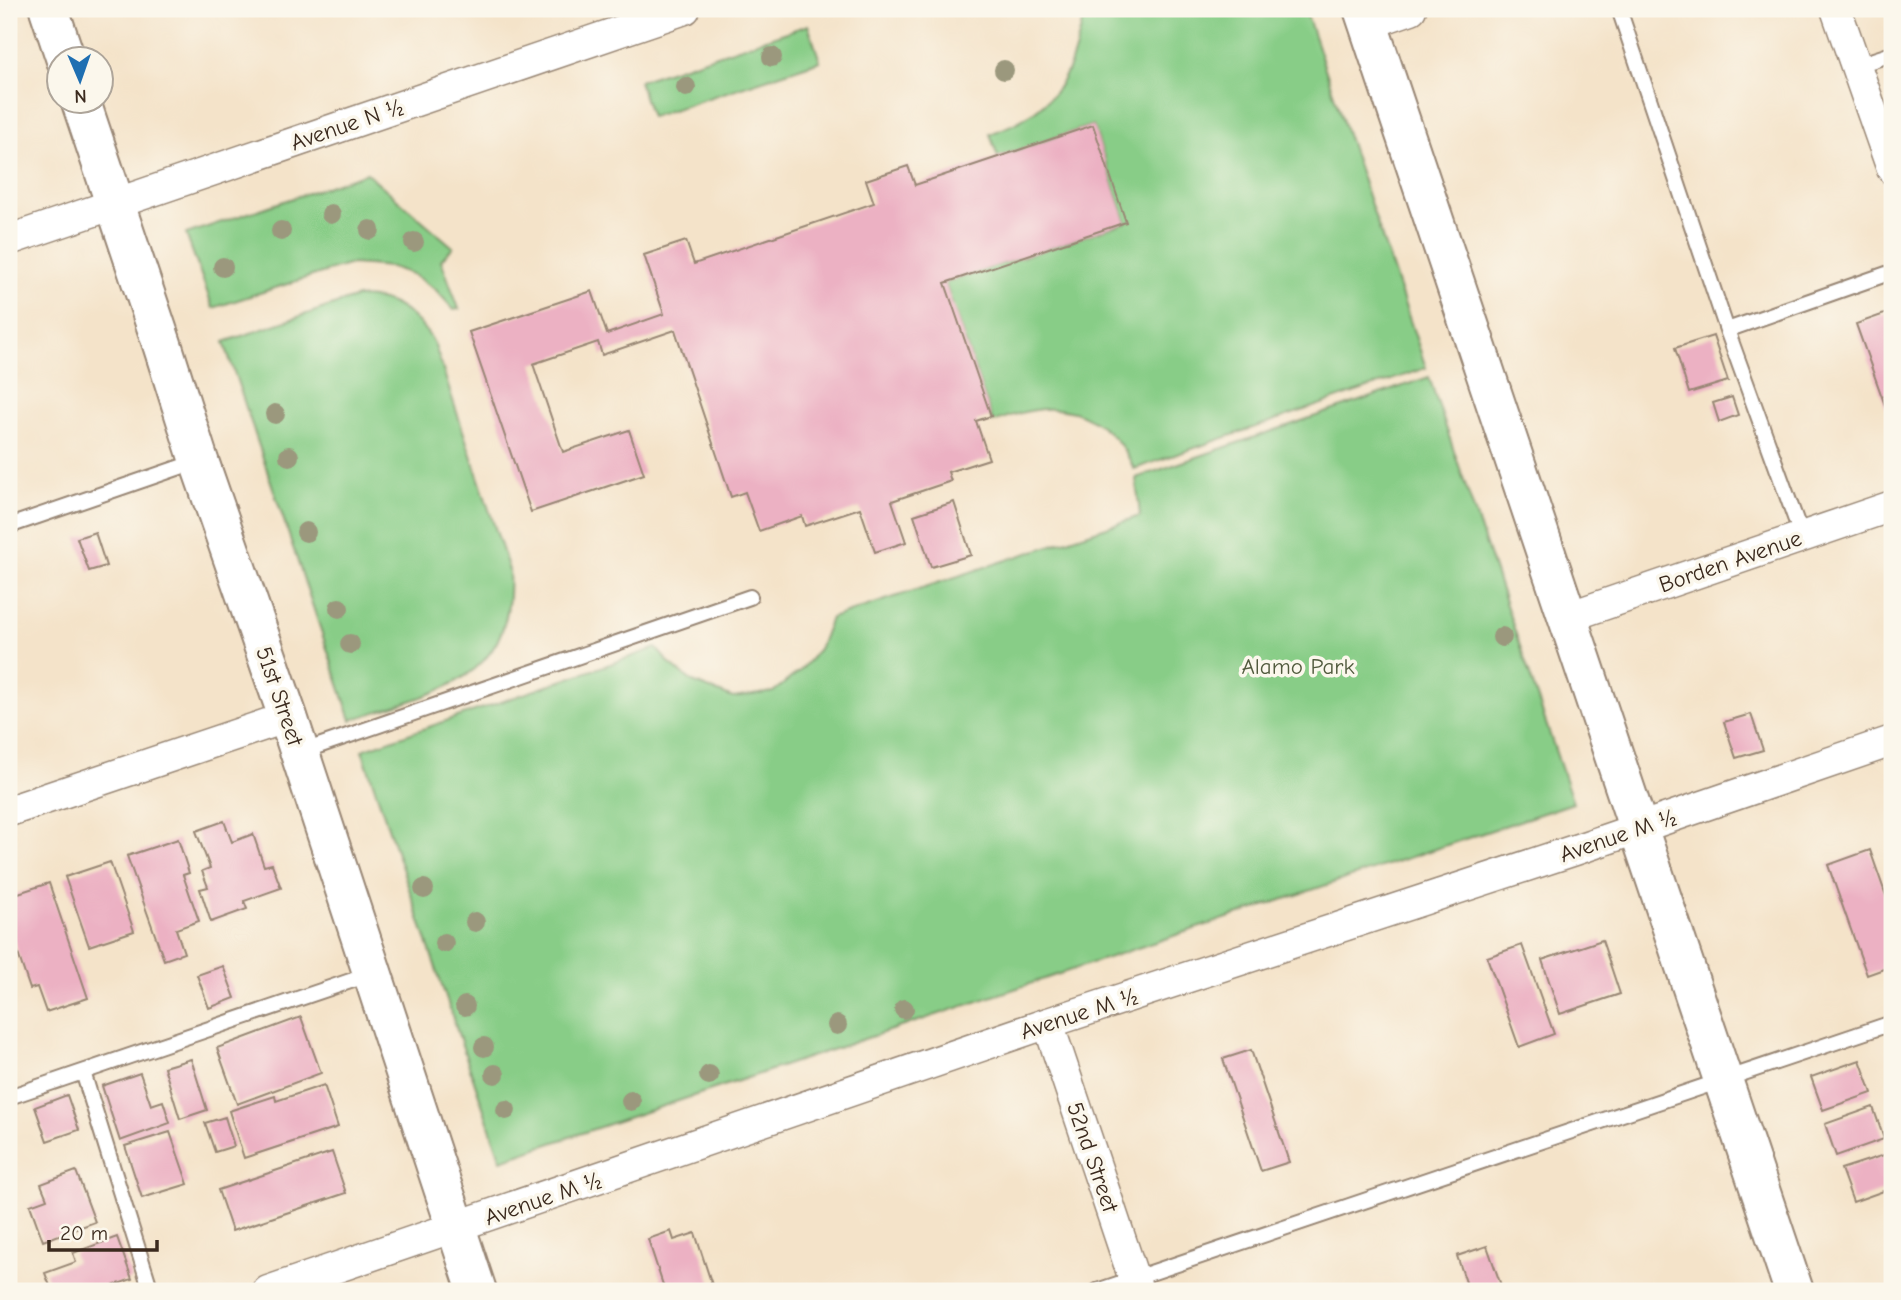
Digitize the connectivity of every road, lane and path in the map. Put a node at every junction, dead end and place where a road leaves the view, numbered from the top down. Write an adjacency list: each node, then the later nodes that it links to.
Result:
1 (49, 9): 7 (main road)
2 (685, 9): 12 (street, Avenue N ½)
3 (1411, 9): 6 (street)
4 (1619, 9): 15 (lane)
5 (1836, 9): 9 (street)
6 (1365, 16): 21 (main road)
7 (61, 46)
8 (1892, 54): 9 (lane)
9 (1855, 66): 11 (street)
10 (86, 116): 12 (main road, 51st Street)
11 (1892, 169)
12 (115, 204): 13 (street, Avenue N ½); 16 (main road, 51st Street)
13 (9, 240)
14 (1892, 272): 15 (lane)
15 (1727, 330): 19 (lane)
16 (199, 461): 18 (lane); 22 (main road, 51st Street)
17 (1892, 506): 19 (street, Borden Avenue)
18 (9, 526)
19 (1802, 537): 21 (street, Borden Avenue)
20 (750, 597): 22 (lane)
21 (1568, 617): 25 (main road)
22 (294, 735): 24 (street); 26 (main road, 51st Street)
23 (1892, 741): 25 (street, Avenue M ½)
24 (9, 811)
25 (1639, 828): 27 (street, Avenue M ½); 30 (main road)
26 (372, 974): 29 (lane); 32 (main road, 51st Street)
27 (1048, 1023): 32 (street, Avenue M ½); 33 (street, 52nd Street)
28 (1892, 1023): 30 (lane)
29 (83, 1072): 31 (lane); 34 (lane)
30 (1723, 1080): 33 (lane); 38 (main road)
31 (9, 1097)
32 (457, 1228): 35 (street, Avenue M ½); 36 (main road, 51st Street)
33 (1136, 1285): 37 (lane)
34 (151, 1291)
35 (268, 1291)
36 (477, 1291)
37 (1097, 1291)
38 (1794, 1291)

